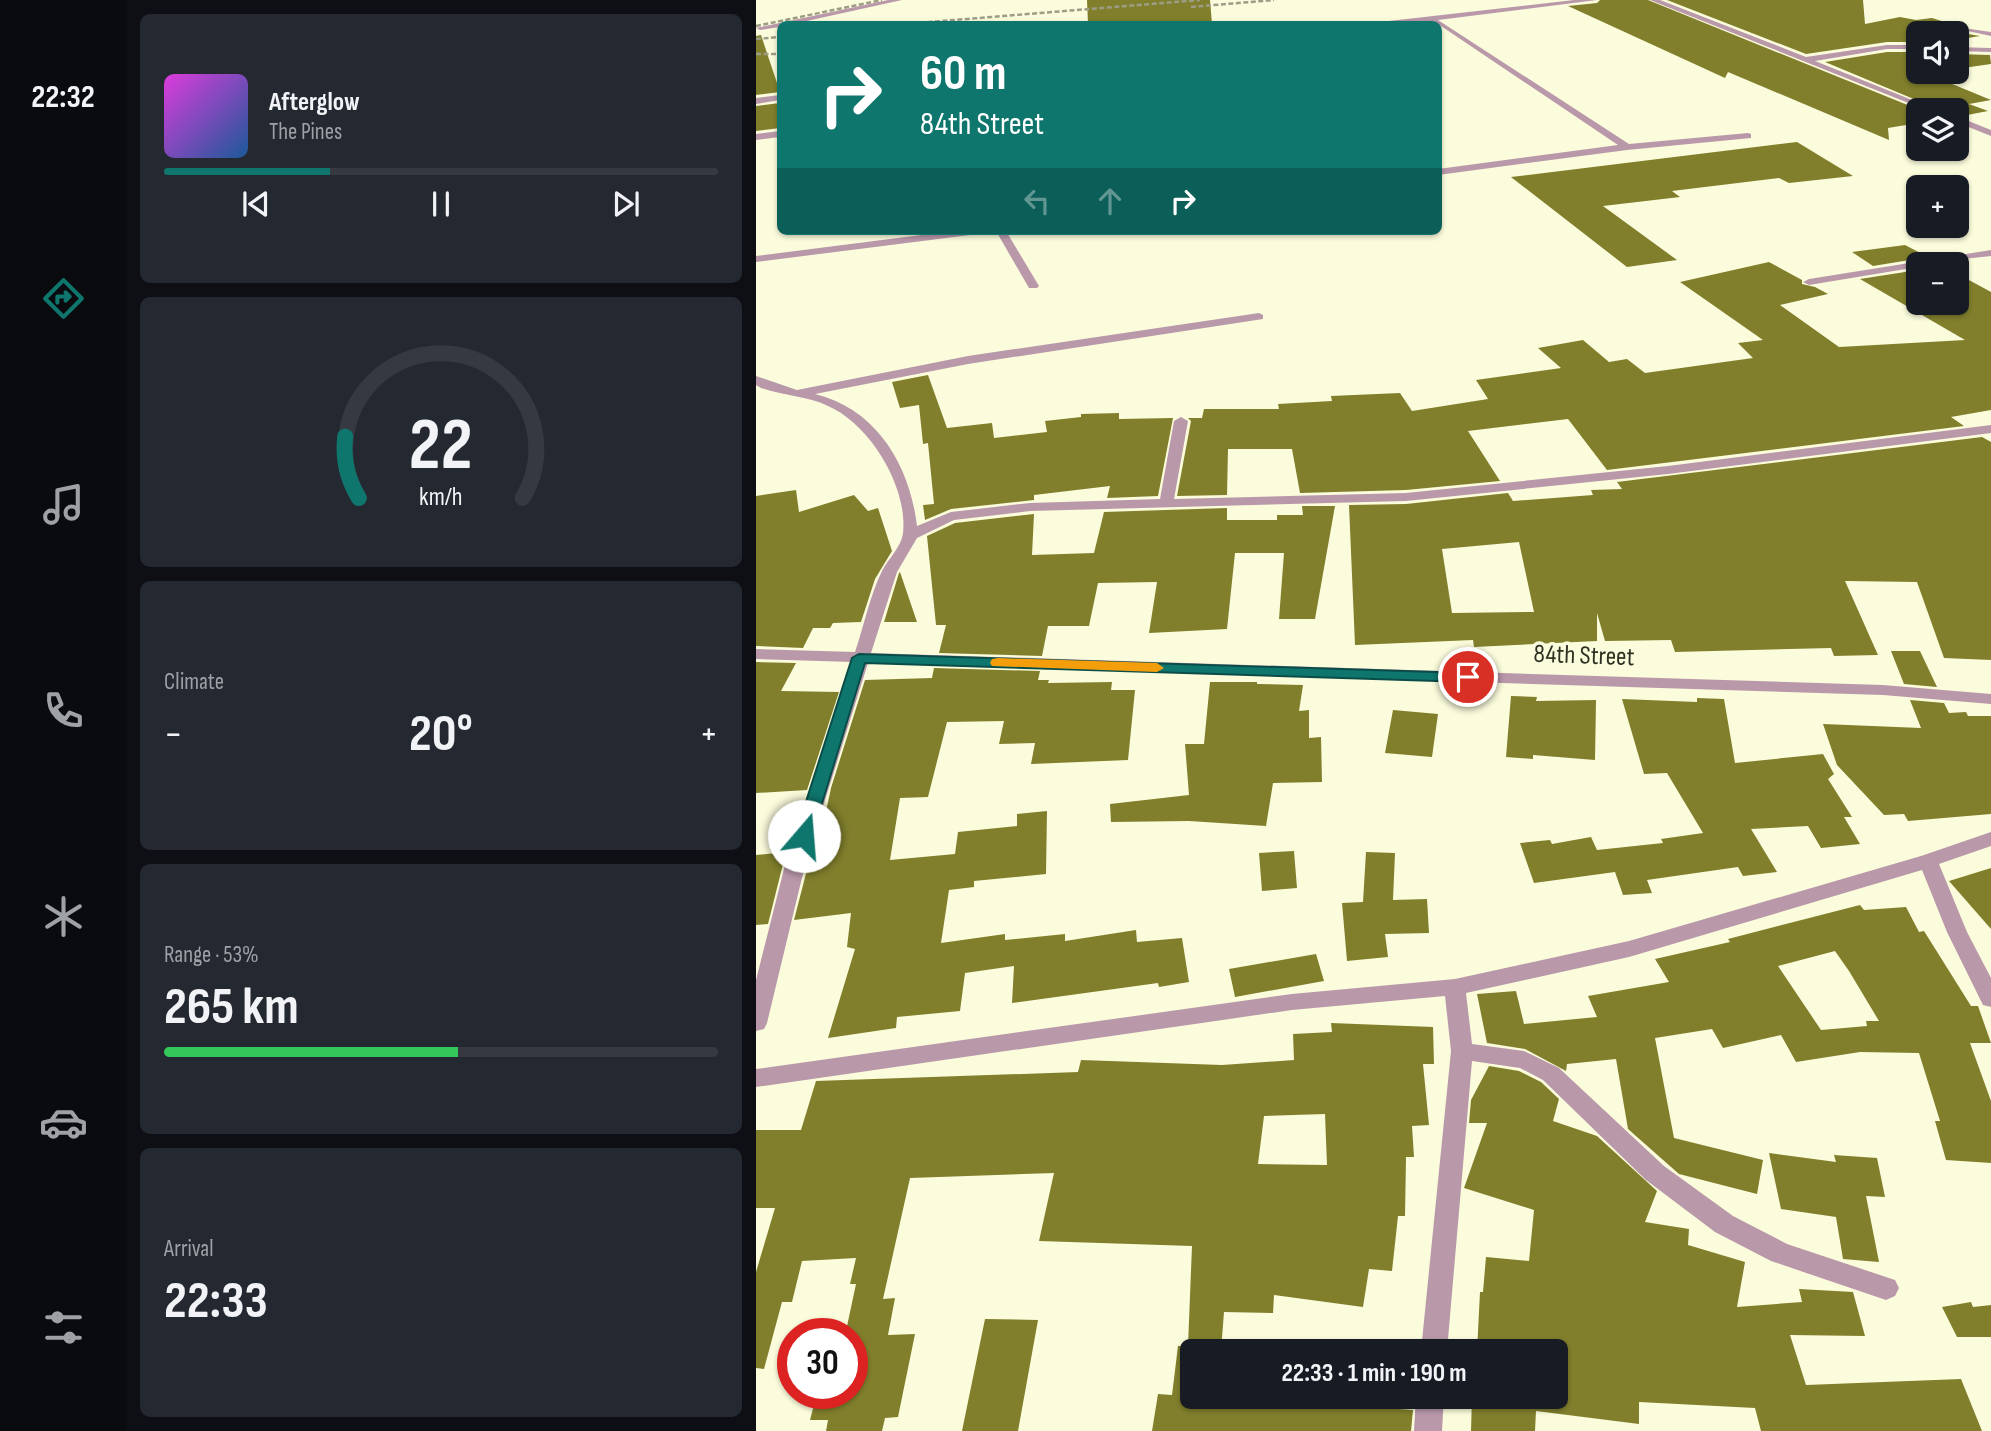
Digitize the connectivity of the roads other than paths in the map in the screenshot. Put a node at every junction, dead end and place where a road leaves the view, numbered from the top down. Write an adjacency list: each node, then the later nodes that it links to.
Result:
1 (898, 0): 5 (street)
2 (1593, 0): 4 (street)
3 (1654, 0): 16 (street)
4 (1432, 19): 6 (street); 7 (street)
5 (801, 21)
6 (1412, 21)
7 (1435, 21)
8 (777, 26): 10 (street)
9 (1442, 26): 25 (street)
10 (760, 28)
11 (1969, 30): 12 (lane)
12 (1991, 34)
13 (1906, 48): 16 (street)
14 (1969, 49): 15 (street)
15 (1991, 50)
16 (1804, 60): 18 (street)
17 (777, 98): 19 (street)
18 (1906, 100)
19 (756, 101)
20 (1969, 124): 21 (street)
21 (1991, 132)
22 (777, 134): 24 (street)
23 (1748, 136): 25 (street)
24 (756, 137)
25 (1626, 147): 26 (street)
26 (1442, 171)
27 (946, 235): 30 (street)
28 (1003, 235): 32 (street)
29 (1991, 253): 31 (street)
30 (756, 259)
31 (1809, 282)
32 (1034, 286)
33 (1259, 317): 35 (street)
34 (756, 380): 35 (street)
35 (796, 394): 39 (street)
36 (1181, 421): 38 (street)
37 (1991, 429): 38 (street)
38 (1166, 503): 39 (street)
39 (911, 535): 41 (street)
40 (756, 654): 41 (street, 84th Street)
41 (859, 658): 42 (street, 84th Street); 47 (street)
42 (1991, 699)
43 (1991, 839): 44 (street)
44 (1928, 862): 45 (street); 46 (street)
45 (1455, 987): 48 (street); 49 (street)
46 (1991, 999)
47 (756, 1023)
48 (1462, 1051): 50 (street); 51 (street)
49 (756, 1078)
50 (1886, 1288)
51 (1435, 1339)
52 (1429, 1409): 53 (street)
53 (1428, 1431)

